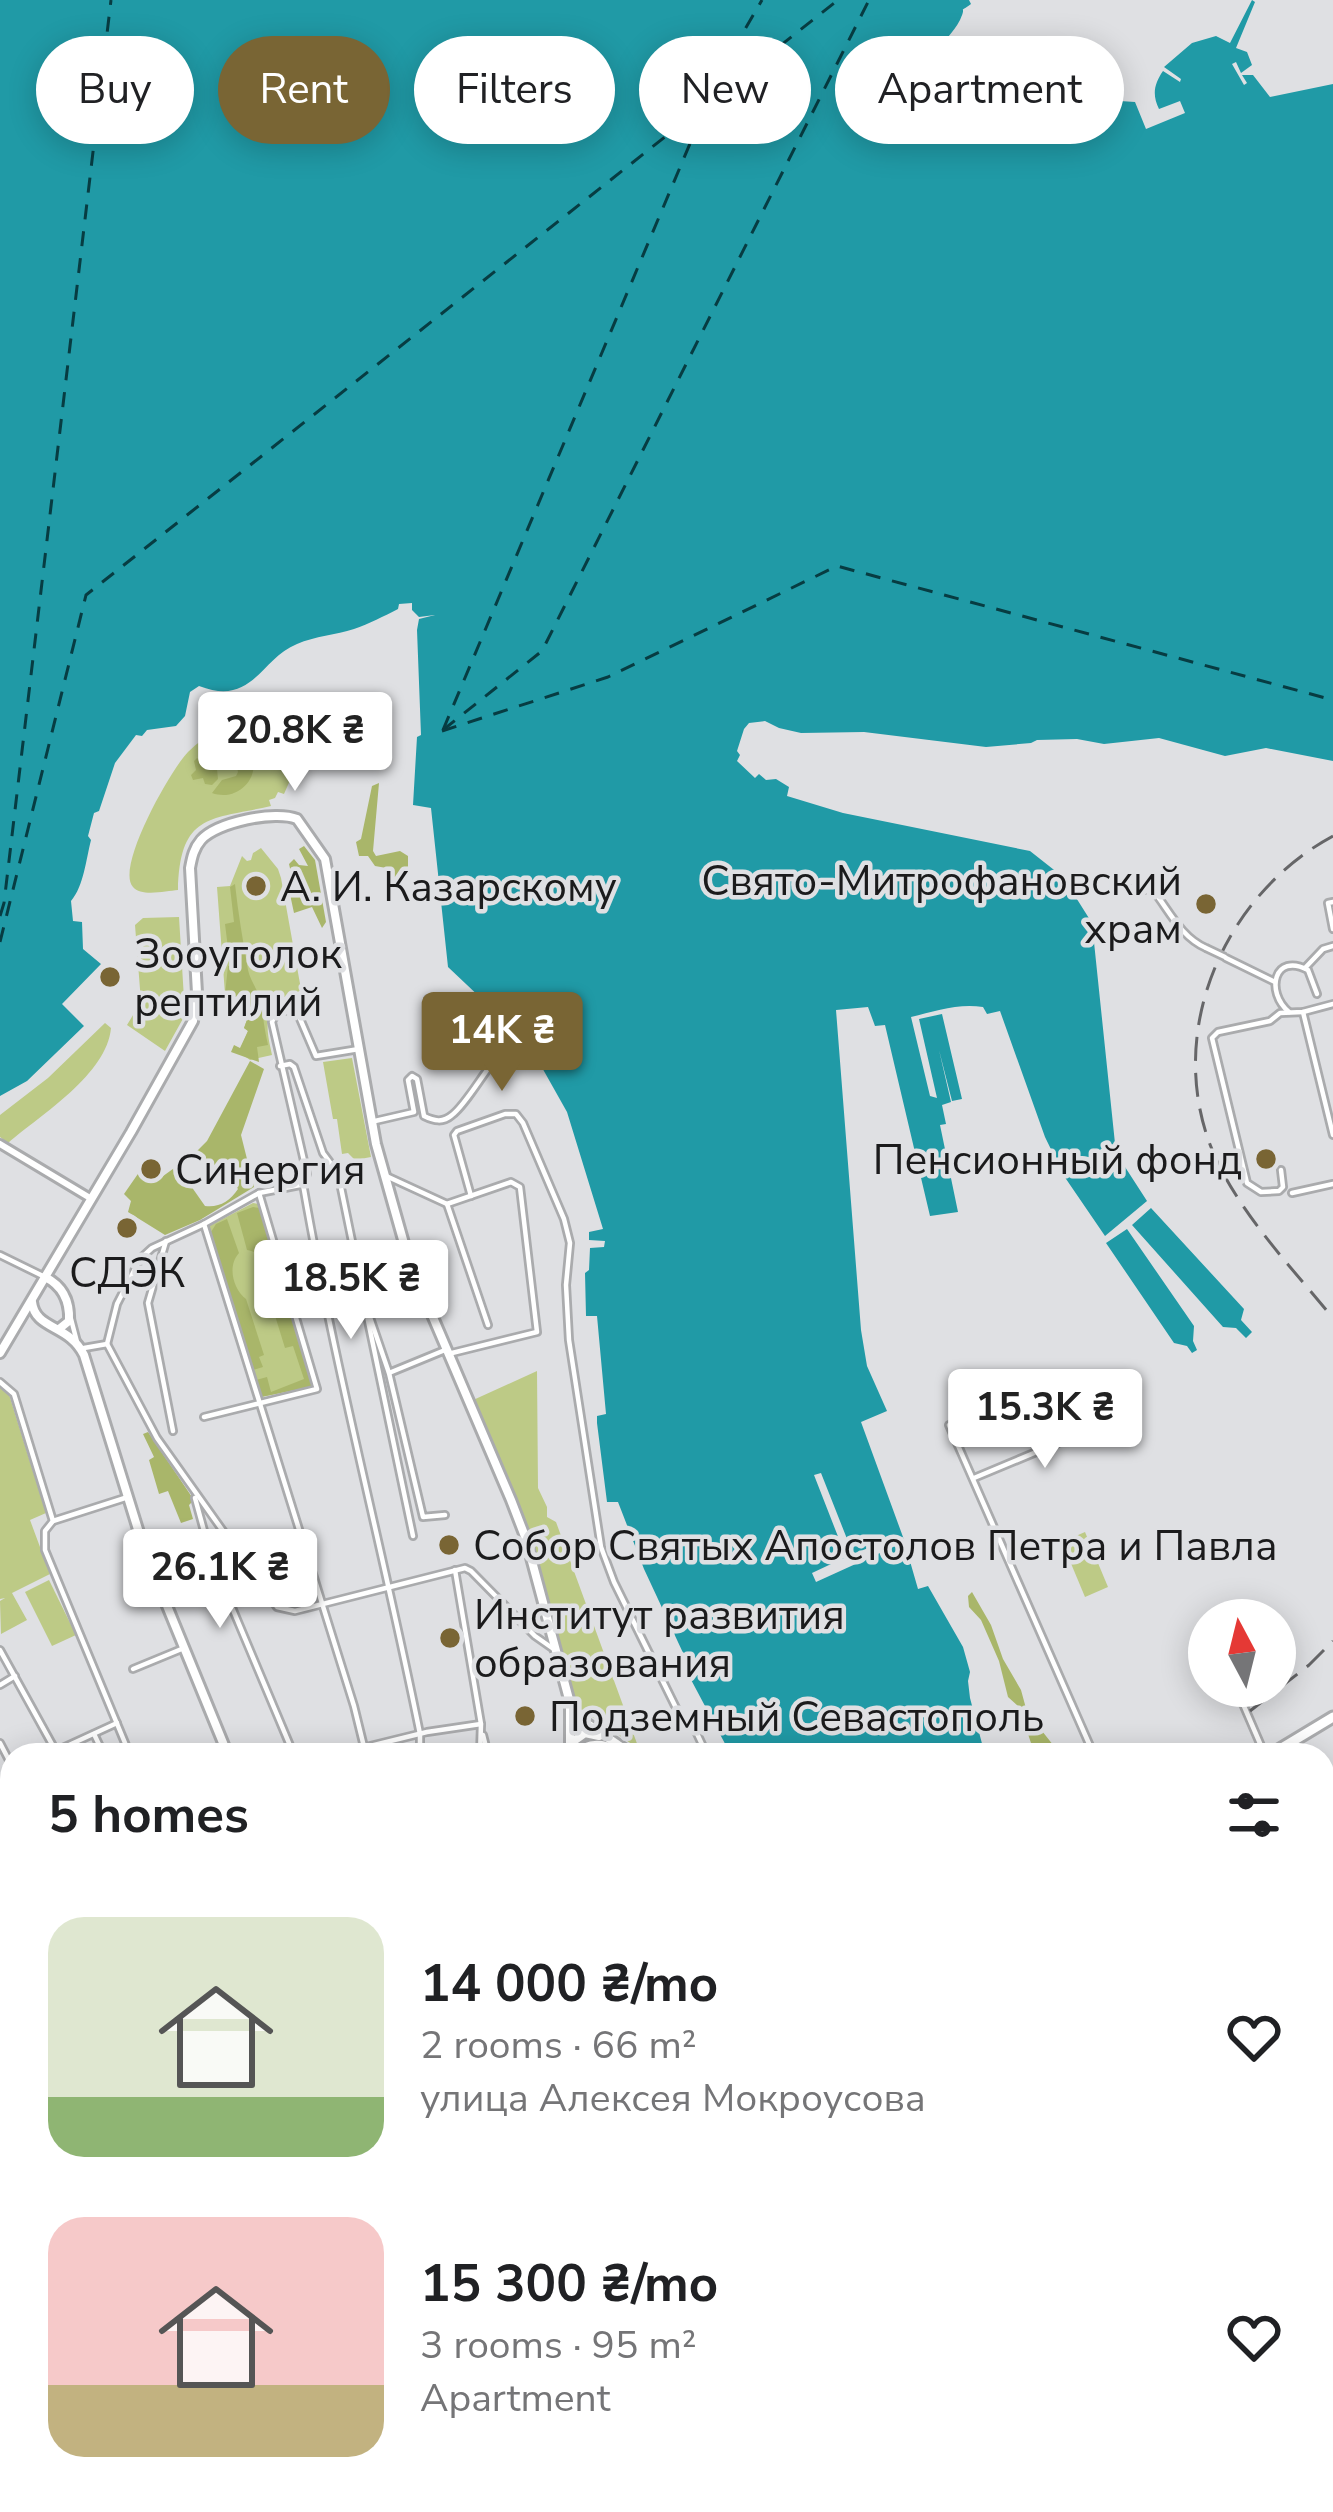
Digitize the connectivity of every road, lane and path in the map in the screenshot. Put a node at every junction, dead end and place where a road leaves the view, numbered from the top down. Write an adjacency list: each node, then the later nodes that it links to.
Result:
1 (1130, 889): 7 (street, bridge)
2 (1333, 902): 3 (street)
3 (1333, 929)
4 (1333, 946): 5 (street)
5 (1305, 968): 6 (street); 9 (street)
6 (1280, 970): 7 (street); 8 (street)
7 (1259, 972): 8 (street)
8 (1275, 982): 12 (street)
9 (1317, 994): 11 (street); 13 (street)
10 (428, 999): 16 (street)
11 (1332, 1004): 13 (street)
12 (1280, 1006): 13 (street); 19 (street)
13 (1306, 1011): 17 (street)
14 (359, 1049): 15 (street); 16 (main road); 26 (main road)
15 (280, 1066): 21 (street); 33 (street)
16 (372, 1121): 20 (main road)
17 (1333, 1135)
18 (0, 1144): 26 (street)
19 (1281, 1170)
20 (384, 1175): 27 (street); 41 (main road)
21 (303, 1184): 23 (street); 45 (street)
22 (1333, 1184): 24 (street)
23 (260, 1193): 28 (street); 48 (street)
24 (1292, 1193)
25 (471, 1196): 27 (street); 41 (street); 89 (street)
26 (90, 1198): 31 (main road)
27 (448, 1204): 36 (street)
28 (204, 1224): 29 (street); 48 (street)
29 (166, 1241): 40 (street); 51 (street)
30 (0, 1255): 31 (street)
31 (45, 1277): 32 (main road); 34 (main road)
32 (34, 1295): 35 (main road); 37 (main road)
33 (364, 1300): 43 (street); 53 (street)
34 (70, 1316): 38 (main road); 39 (street)
35 (38, 1318): 37 (main road); 38 (main road)
36 (488, 1325)
37 (14, 1328): 42 (main road)
38 (58, 1329): 39 (main road)
39 (78, 1344): 40 (street); 56 (main road)
40 (107, 1344): 55 (street)
41 (447, 1352): 43 (street); 65 (main road)
42 (0, 1353)
43 (389, 1373): 52 (street)
44 (0, 1382): 58 (street)
45 (344, 1383): 46 (street); 61 (street)
46 (334, 1385)
47 (1018, 1394): 47 (street); 54 (street)
48 (258, 1402): 49 (street); 62 (street)
49 (204, 1418)
50 (1101, 1425): 54 (street)
51 (173, 1431)
52 (410, 1461): 53 (street); 57 (street)
53 (396, 1464): 59 (street)
54 (974, 1478): 90 (street)
55 (193, 1492): 62 (street); 82 (street)
56 (128, 1497): 58 (street); 63 (main road)
57 (445, 1515)
58 (53, 1520): 72 (street)
59 (412, 1536)
60 (455, 1570): 61 (street); 65 (street); 73 (street)
61 (390, 1588): 62 (street); 75 (street)
62 (322, 1605): 83 (street)
63 (184, 1648): 66 (street); 81 (main road)
64 (0, 1650): 67 (street)
65 (558, 1652): 70 (main road)
66 (133, 1669)
67 (15, 1676): 68 (street); 77 (street)
68 (0, 1684)
69 (1245, 1707): 91 (street)
70 (572, 1713): 76 (main road); 87 (main road)
71 (1333, 1717): 92 (main road)
72 (117, 1723): 74 (street); 80 (street)
73 (481, 1724): 75 (street); 86 (street)
74 (94, 1734): 78 (street); 79 (street)
75 (420, 1734): 84 (street); 85 (street)
76 (611, 1741): 87 (main road); 88 (main road)
77 (52, 1743)
78 (76, 1743)
79 (98, 1743)
80 (125, 1743)
81 (223, 1743)
82 (289, 1743)
83 (364, 1743)
84 (391, 1743)
85 (420, 1743)
86 (483, 1743)
87 (571, 1743)
88 (614, 1743)
89 (701, 1743)
90 (1089, 1743)
91 (1262, 1743)
92 (1289, 1743)

